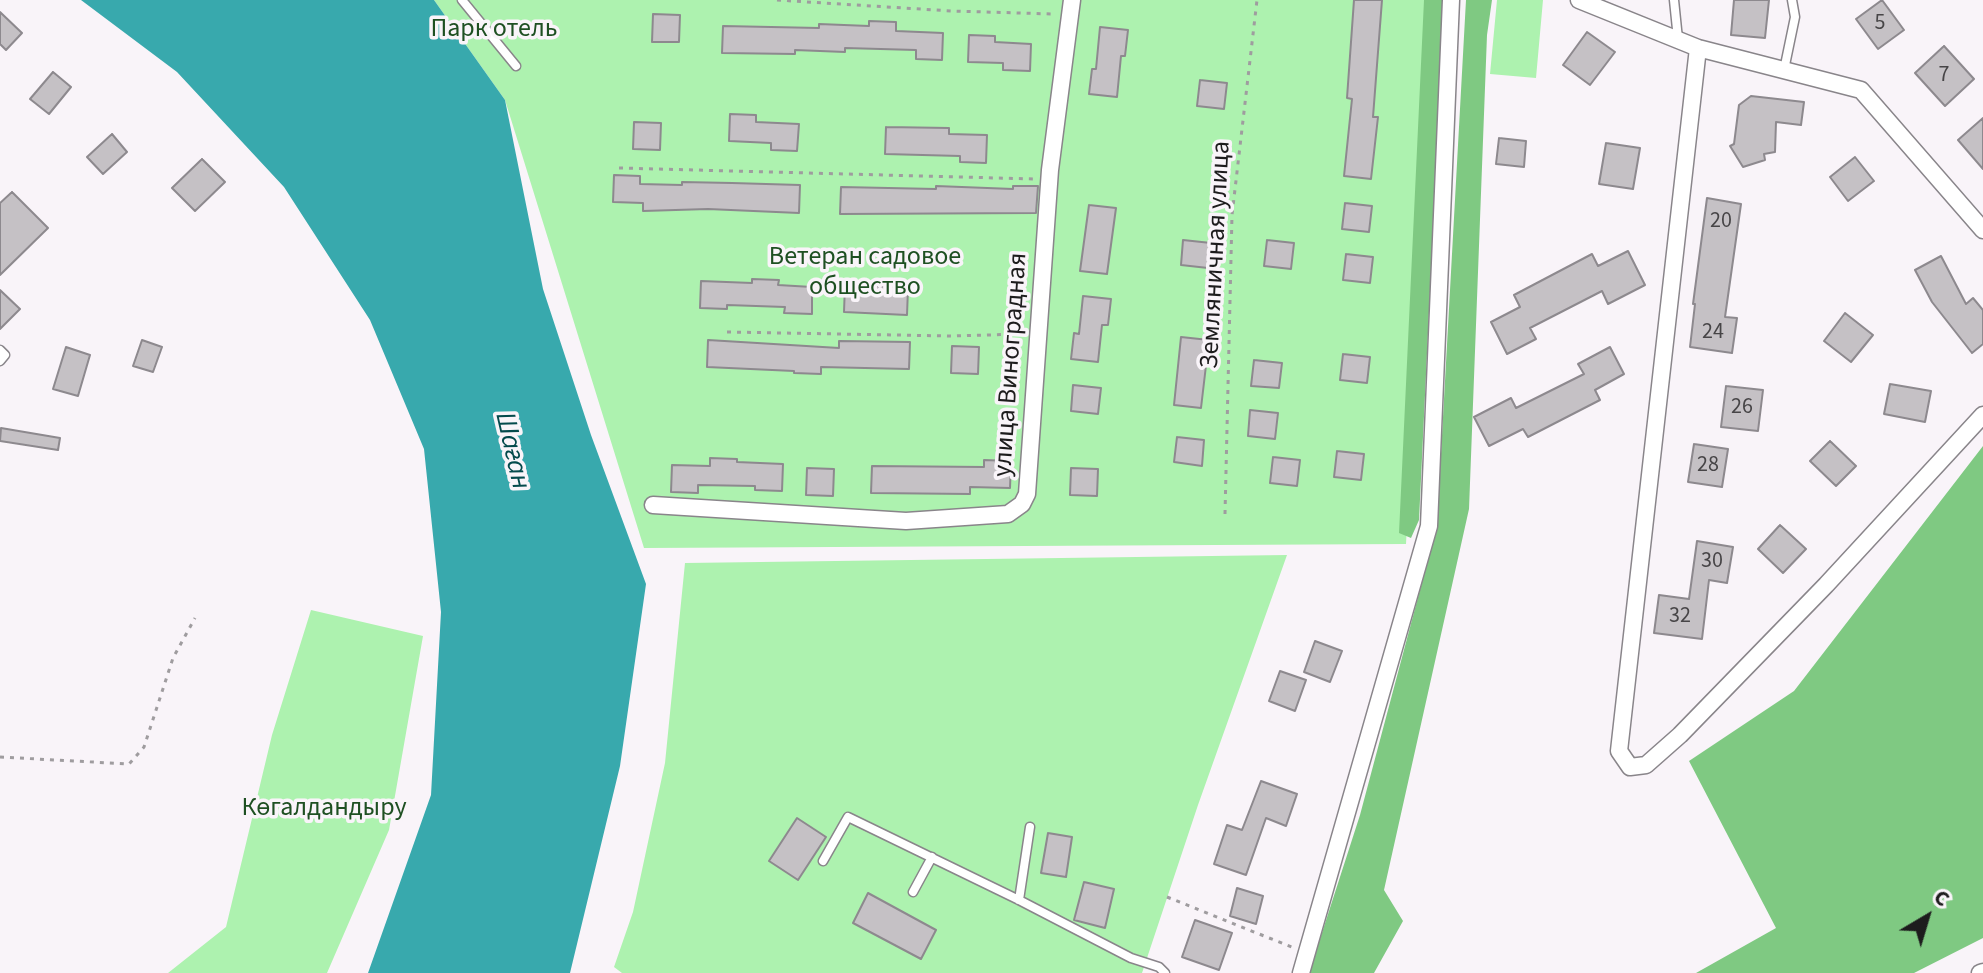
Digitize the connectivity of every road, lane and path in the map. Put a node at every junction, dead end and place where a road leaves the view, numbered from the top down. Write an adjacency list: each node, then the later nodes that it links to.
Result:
1 (462, 0): 11 (lane)
2 (777, 0): 8 (path)
3 (1257, 0): 22 (path, Земляничная улица)
4 (1451, 0): 31 (street)
5 (1579, 0): 9 (street)
6 (1674, 0): 9 (lane)
7 (1792, 0): 12 (lane)
8 (1071, 7): 14 (street, улица Виноградная)
9 (1678, 41): 10 (street)
10 (1698, 48): 12 (street); 20 (street)
11 (516, 66)
12 (1784, 70): 15 (street)
13 (619, 168): 14 (path)
14 (1049, 179): 17 (street, улица Виноградная)
15 (1983, 230)
16 (727, 332): 17 (path)
17 (1039, 334): 21 (street, улица Виноградная)
18 (0, 350): 19 (lane)
19 (0, 361)
20 (1983, 415)
21 (653, 505)
22 (1225, 514)
23 (195, 618): 24 (path)
24 (0, 757)
25 (1030, 827): 30 (lane)
26 (932, 857): 27 (lane); 28 (lane); 30 (lane)
27 (823, 861)
28 (913, 892)
29 (1167, 897): 31 (path)
30 (1019, 900): 32 (lane)
31 (1308, 953): 33 (street)
32 (1165, 973)
33 (1301, 973)

